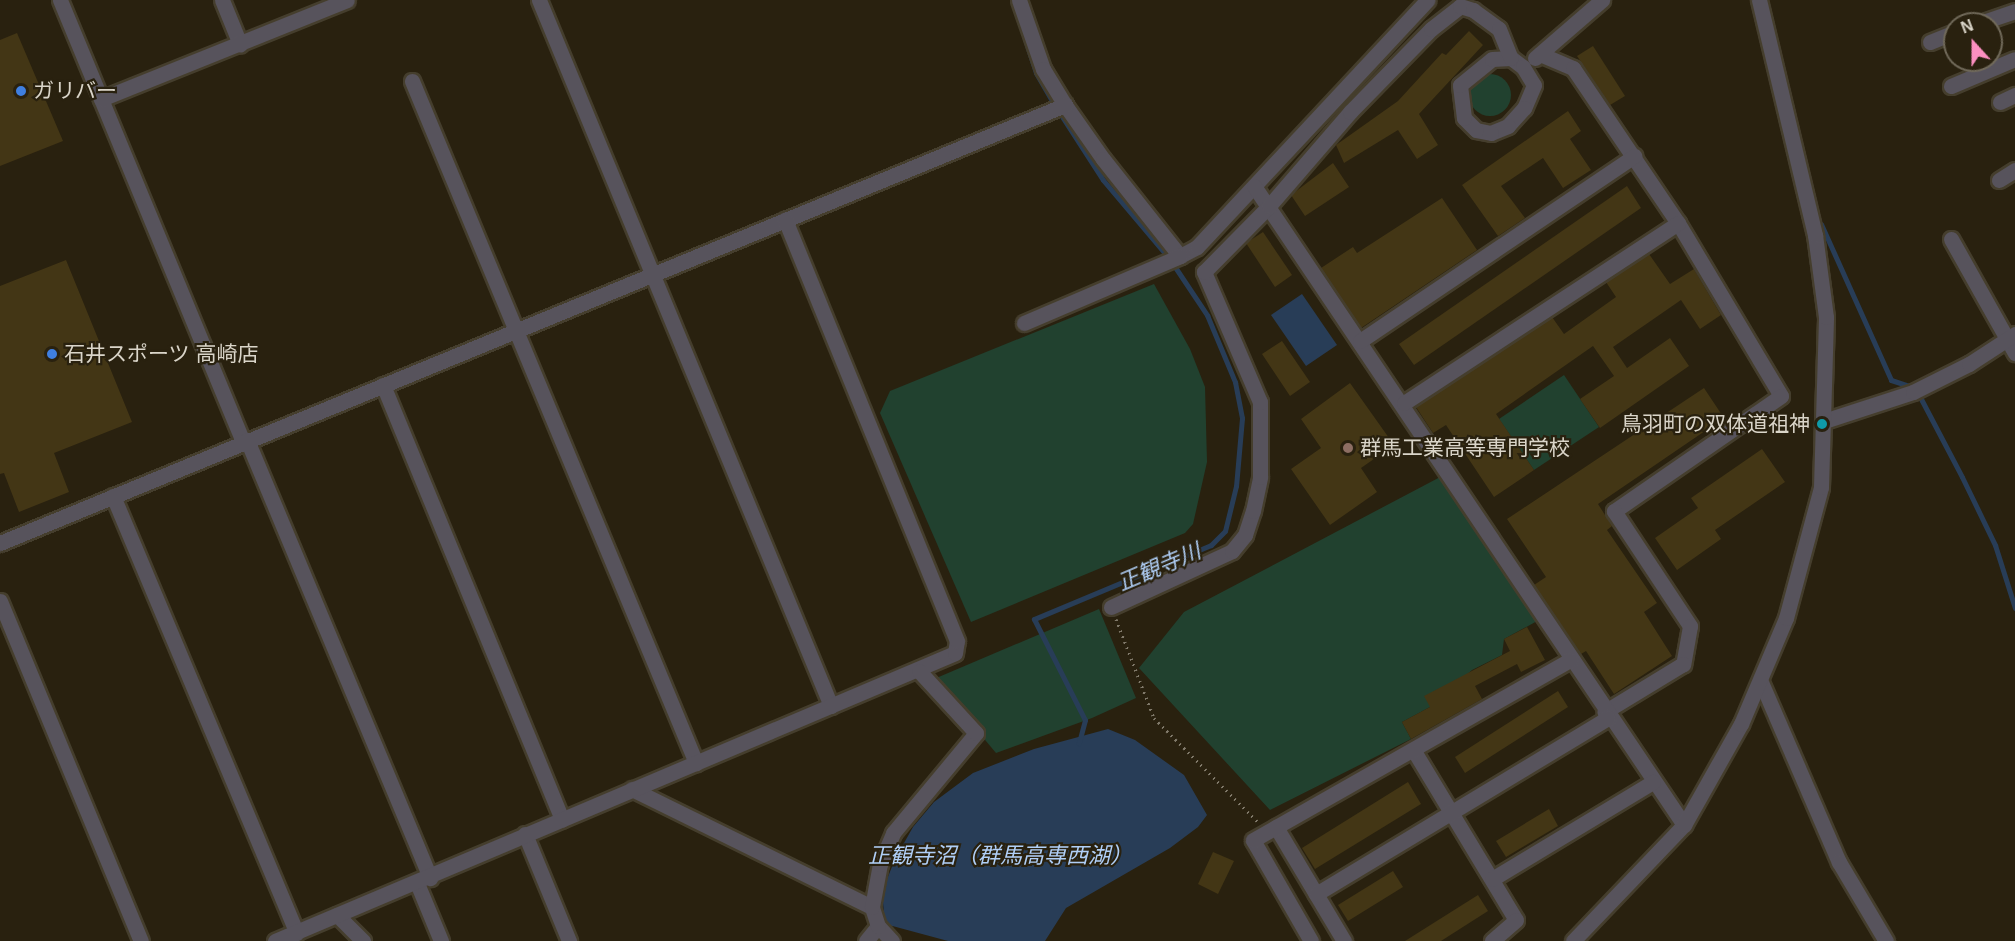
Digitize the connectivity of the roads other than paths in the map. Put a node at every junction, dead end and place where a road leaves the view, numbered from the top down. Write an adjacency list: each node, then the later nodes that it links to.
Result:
1 (60, 0): 18 (street)
2 (222, 0): 11 (street)
3 (347, 0): 11 (street)
4 (539, 0): 30 (street)
5 (1019, 0): 20 (street)
6 (1427, 0): 24 (street)
7 (1602, 0): 12 (street)
8 (1759, 0): 38 (street)
9 (1943, 37): 10 (street)
10 (1930, 42)
11 (240, 44): 18 (street)
12 (1540, 54): 14 (street); 21 (street)
13 (2015, 59): 16 (street)
14 (1517, 63): 14 (street); 25 (street)
15 (412, 81): 32 (street)
16 (1951, 86)
17 (2015, 95): 19 (street)
18 (101, 99): 39 (street)
19 (2000, 102)
20 (1065, 105): 26 (street); 29 (street)
21 (1634, 156): 27 (street); 34 (street)
22 (2015, 170): 23 (street)
23 (1998, 180)
24 (1254, 186): 25 (street); 29 (street)
25 (1269, 206): 34 (street); 43 (street)
26 (785, 220): 30 (street); 45 (street)
27 (1678, 223): 37 (street); 48 (street)
28 (1951, 239): 33 (street)
29 (1180, 256): 31 (street)
30 (652, 275): 32 (street); 47 (street)
31 (1024, 323)
32 (518, 332): 36 (street); 50 (street)
33 (2010, 337): 35 (street); 38 (street)
34 (1360, 342): 37 (street)
35 (2015, 353)
36 (383, 385): 39 (street); 54 (street)
37 (1404, 403): 44 (street)
38 (1824, 421): 46 (street)
39 (245, 441): 40 (street); 59 (street)
40 (113, 496): 41 (street); 64 (street)
41 (0, 543)
42 (0, 601): 66 (street)
43 (1111, 607)
44 (1570, 660): 48 (street); 49 (street)
45 (920, 671): 47 (street); 61 (street)
46 (1761, 682): 55 (street); 76 (street)
47 (831, 706): 50 (street)
48 (1606, 715): 51 (street); 53 (street)
49 (1414, 751): 53 (street); 56 (street)
50 (696, 763): 52 (street)
51 (1653, 782): 55 (street); 58 (street)
52 (632, 789): 54 (street); 61 (street)
53 (1453, 813): 58 (street); 60 (street)
54 (562, 820): 57 (street)
55 (1684, 825): 65 (street)
56 (1271, 829): 60 (street); 73 (street)
57 (525, 834): 59 (street); 70 (street)
58 (1492, 879): 75 (street)
59 (423, 880): 62 (street); 69 (street)
60 (1316, 894): 74 (street)
61 (872, 907): 63 (street)
62 (337, 915): 64 (street); 68 (street)
63 (878, 926): 71 (street); 72 (street)
64 (297, 933): 67 (street)
65 (1577, 940)
66 (141, 941)
67 (275, 941)
68 (363, 941)
69 (441, 941)
70 (569, 941)
71 (866, 941)
72 (892, 941)
73 (1311, 941)
74 (1344, 941)
75 (1492, 941)
76 (1886, 941)

